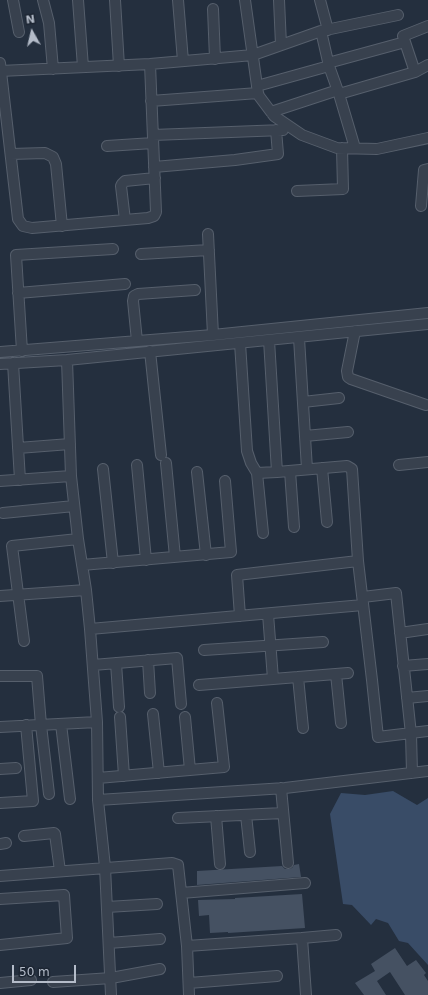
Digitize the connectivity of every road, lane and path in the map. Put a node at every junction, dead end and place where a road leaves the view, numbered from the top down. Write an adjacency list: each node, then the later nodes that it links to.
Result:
1 (13, 0): 13 (street)
2 (43, 0): 25 (street)
3 (78, 0): 23 (street)
4 (115, 0): 22 (street)
5 (178, 0): 18 (street)
6 (245, 0): 16 (street)
7 (279, 0): 15 (street)
8 (320, 0): 12 (street)
9 (213, 9): 17 (street)
10 (398, 15): 12 (street)
11 (428, 26): 14 (street)
12 (324, 30): 15 (street); 20 (street)
13 (19, 32)
14 (405, 42): 20 (street); 26 (street)
15 (281, 45): 16 (street)
16 (253, 55): 17 (street); 27 (street)
17 (216, 58): 18 (street)
18 (184, 61): 19 (street)
19 (150, 64): 22 (street); 29 (street)
20 (328, 64): 27 (street); 28 (street)
21 (428, 65): 26 (street)
22 (119, 66): 23 (street)
23 (83, 67): 25 (street)
24 (0, 68): 25 (street); 38 (street)
25 (53, 69)
26 (415, 72): 28 (street)
27 (258, 90): 29 (street); 30 (street)
28 (339, 92): 30 (street); 37 (street)
29 (152, 101): 34 (street)
30 (271, 112): 32 (street)
31 (276, 130): 32 (street); 34 (street); 39 (street)
32 (292, 130): 36 (street)
33 (428, 138): 37 (street)
34 (153, 139): 35 (street); 39 (street)
35 (107, 146)
36 (342, 148): 37 (street); 42 (street)
37 (355, 148)
38 (11, 154): 45 (street); 45 (street)
39 (154, 167): 41 (street)
40 (428, 169): 43 (street)
41 (155, 178): 44 (street); 44 (street)
42 (297, 191)
43 (421, 206)
44 (125, 220): 45 (street)
45 (62, 226)
46 (208, 234): 48 (street)
47 (113, 249): 52 (street)
48 (210, 250): 49 (street); 56 (street)
49 (142, 254)
50 (125, 284): 52 (street)
51 (195, 290): 59 (street)
52 (18, 293): 61 (street)
53 (428, 313): 56 (street)
54 (428, 324): 55 (street)
55 (355, 331): 57 (street); 69 (street)
56 (213, 335): 59 (street)
57 (299, 338): 58 (street); 68 (street)
58 (269, 340): 60 (street); 82 (street)
59 (137, 341): 61 (street)
60 (240, 343): 62 (street); 83 (street)
61 (22, 351): 63 (street)
62 (150, 351): 64 (street); 95 (street)
63 (0, 352)
64 (67, 360): 65 (street); 72 (street)
65 (12, 363): 66 (street); 73 (street)
66 (0, 364)
67 (339, 398): 68 (street)
68 (303, 402): 71 (street)
69 (426, 405)
70 (348, 432): 71 (street)
71 (305, 436): 79 (street)
72 (70, 444): 73 (street); 84 (street)
73 (18, 448): 85 (street)
74 (428, 462): 76 (street)
75 (137, 465): 96 (street)
76 (399, 465)
77 (322, 468): 79 (street); 90 (street); 97 (street)
78 (103, 469): 98 (street)
79 (307, 469): 80 (street)
80 (290, 471): 82 (street); 91 (street)
81 (197, 472): 94 (street)
82 (277, 472): 83 (street)
83 (257, 473): 92 (street)
84 (71, 476): 85 (street); 88 (street)
85 (20, 480): 86 (street)
86 (0, 481)
87 (225, 481): 94 (street)
88 (74, 506): 89 (street); 93 (street)
89 (2, 513)
90 (327, 522)
91 (294, 527)
92 (263, 533)
93 (78, 539): 99 (street); 101 (street)
94 (206, 554): 95 (street)
95 (175, 557): 96 (street)
96 (146, 560): 98 (street)
97 (358, 561): 103 (street); 105 (street)
98 (113, 563): 99 (street)
99 (82, 565): 100 (street)
100 (86, 590): 101 (street); 107 (street)
101 (18, 595): 102 (street); 109 (street)
102 (0, 596)
103 (363, 601): 104 (street); 108 (street); 139 (street)
104 (268, 614): 105 (street); 111 (street)
105 (240, 616): 107 (street)
106 (428, 629): 108 (street)
107 (90, 630): 116 (street)
108 (400, 633): 117 (street)
109 (24, 641)
110 (323, 642): 111 (street)
111 (270, 646): 112 (street); 122 (street)
112 (204, 650)
113 (148, 660): 114 (street); 124 (street); 128 (street)
114 (116, 663): 116 (street); 146 (street)
115 (428, 664): 117 (street)
116 (93, 665): 131 (street)
117 (403, 666): 126 (street)
118 (348, 673): 119 (street)
119 (336, 674): 121 (street); 132 (street)
120 (0, 676): 135 (street)
121 (298, 677): 122 (street); 137 (street)
122 (273, 679): 123 (street)
123 (199, 685)
124 (150, 692)
125 (428, 696): 126 (street)
126 (407, 698): 139 (street)
127 (217, 703): 142 (street)
128 (181, 704)
129 (153, 714): 144 (street)
130 (185, 718): 142 (street)
131 (97, 722): 133 (street); 147 (street)
132 (341, 723)
133 (61, 724): 135 (street); 150 (street)
134 (26, 725): 135 (street); 136 (street); 152 (street)
135 (41, 725): 149 (street)
136 (0, 727)
137 (303, 728)
138 (428, 731): 139 (street)
139 (411, 734): 145 (street)
140 (16, 768): 141 (street)
141 (0, 769)
142 (190, 770): 144 (street)
143 (428, 771): 145 (street)
144 (159, 773): 146 (street)
145 (412, 773): 148 (street)
146 (124, 776): 147 (street)
147 (98, 778): 151 (street)
148 (281, 788): 151 (street); 153 (street)
149 (49, 794)
150 (70, 799)
151 (98, 800): 161 (street)
152 (0, 803)
153 (283, 813): 154 (street); 159 (street)
154 (246, 814): 155 (street); 158 (street)
155 (216, 816): 156 (street); 160 (street)
156 (178, 818)
157 (24, 836): 162 (street)
158 (250, 852)
159 (288, 863)
160 (220, 864)
161 (105, 867): 162 (street); 165 (street); 168 (street)
162 (60, 871): 163 (street)
163 (0, 876)
164 (305, 883): 165 (street)
165 (181, 893): 174 (street)
166 (0, 899): 173 (street)
167 (157, 904): 168 (street)
168 (107, 907): 172 (street)
169 (336, 935): 170 (street)
170 (302, 938): 174 (street); 184 (street)
171 (160, 939): 172 (street)
172 (109, 943): 177 (street)
173 (0, 945)
174 (187, 946): 181 (street)
175 (160, 969): 177 (street)
176 (278, 976): 181 (street)
177 (111, 978): 179 (street); 182 (street)
178 (32, 980): 180 (street)
179 (53, 982)
180 (0, 983)
181 (189, 983): 183 (street)
182 (112, 995)
183 (189, 995)
184 (306, 995)

